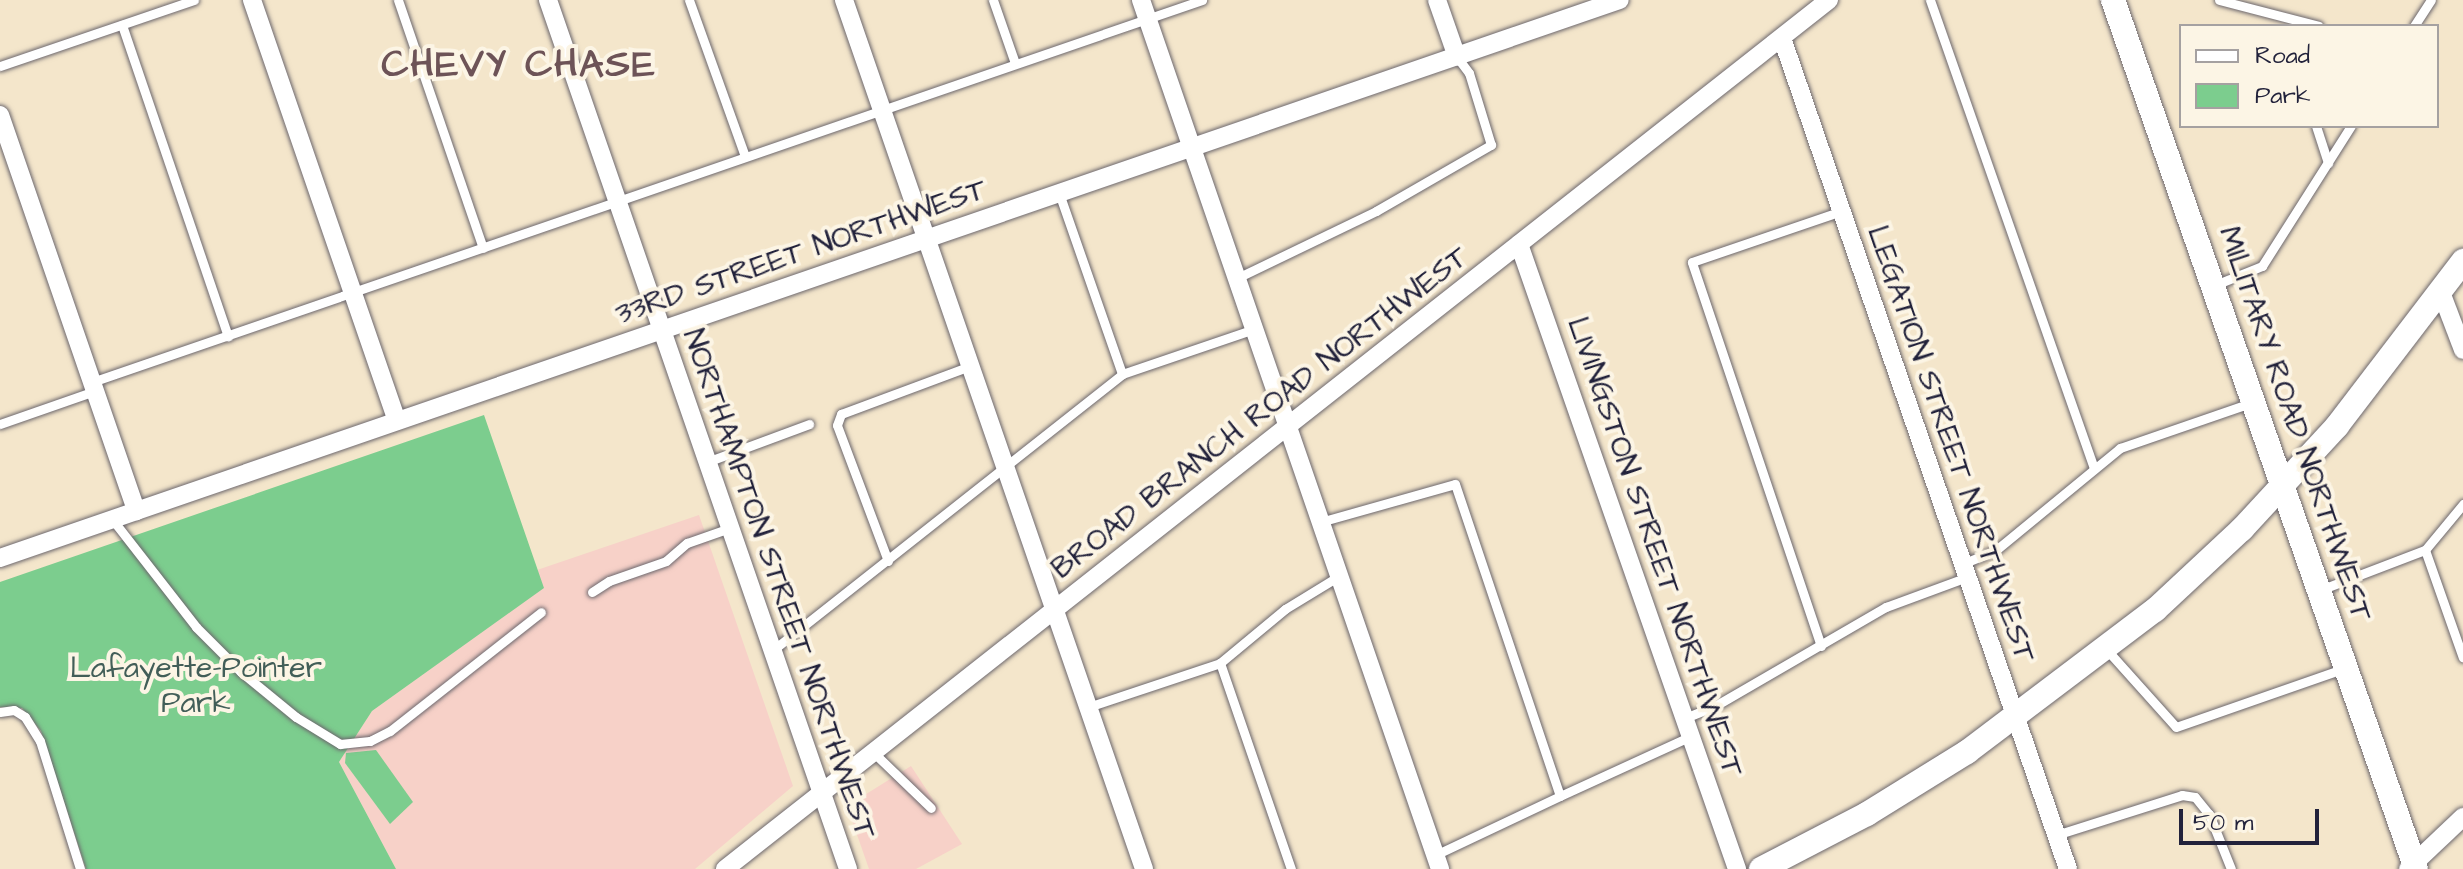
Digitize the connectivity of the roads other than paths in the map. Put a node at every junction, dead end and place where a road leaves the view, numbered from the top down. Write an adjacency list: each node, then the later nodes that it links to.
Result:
1 (194, 0): 21 (lane)
2 (252, 0): 43 (street)
3 (398, 0): 38 (lane)
4 (548, 0): 34 (street, NORTHAMPTON STREET NORTHWEST)
5 (689, 0): 31 (lane)
6 (844, 0): 26 (street)
7 (993, 0): 24 (lane)
8 (1141, 0): 17 (street)
9 (1202, 0): 17 (lane)
10 (1437, 0): 23 (street)
11 (1620, 0): 23 (street, 33RD STREET NORTHWEST)
12 (1829, 0): 22 (street, BROAD BRANCH ROAD NORTHWEST)
13 (1930, 0): 57 (lane)
14 (2113, 0): 41 (street, MILITARY ROAD NORTHWEST)
15 (2219, 0): 18 (lane)
16 (2431, 0): 20 (lane)
17 (1148, 19): 24 (lane); 30 (street)
18 (2283, 21): 19 (lane)
19 (2305, 24)
20 (2415, 24)
21 (122, 25): 25 (lane); 46 (lane)
22 (1782, 38): 35 (street, LEGATION STREET NORTHWEST); 37 (street, BROAD BRANCH ROAD NORTHWEST)
23 (1457, 57): 30 (street, 33RD STREET NORTHWEST); 40 (lane)
24 (1015, 63): 26 (lane)
25 (0, 66)
26 (881, 109): 31 (lane); 36 (street)
27 (0, 115): 50 (street)
28 (2317, 128): 32 (lane)
29 (2350, 128): 32 (lane)
30 (1192, 147): 33 (street, 33RD STREET NORTHWEST); 40 (street)
31 (745, 156): 34 (lane)
32 (2328, 163): 41 (lane)
33 (1059, 193): 36 (street, 33RD STREET NORTHWEST); 49 (lane)
34 (617, 201): 38 (lane); 45 (street, NORTHAMPTON STREET NORTHWEST)
35 (1842, 211): 68 (street, LEGATION STREET NORTHWEST); 74 (lane)
36 (926, 239): 45 (street, 33RD STREET NORTHWEST); 48 (street)
37 (1519, 244): 55 (street, BROAD BRANCH ROAD NORTHWEST); 82 (street, LIVINGSTON STREET NORTHWEST)
38 (483, 248): 43 (lane)
39 (2463, 261): 42 (street)
40 (1237, 278): 44 (street)
41 (2213, 286): 51 (street, MILITARY ROAD NORTHWEST)
42 (2441, 292): 47 (street); 59 (street)
43 (353, 293): 46 (lane); 52 (street)
44 (1254, 329): 49 (lane); 55 (street)
45 (661, 330): 52 (street, 33RD STREET NORTHWEST); 56 (street, NORTHAMPTON STREET NORTHWEST)
46 (228, 336): 50 (lane)
47 (2463, 350)
48 (970, 366): 58 (street); 67 (lane)
49 (1122, 374): 58 (lane)
50 (93, 386): 53 (lane); 61 (street)
51 (2254, 402): 57 (lane); 59 (street, MILITARY ROAD NORTHWEST)
52 (397, 421): 61 (street, 33RD STREET NORTHWEST)
53 (0, 424)
54 (809, 424): 56 (lane)
55 (1287, 428): 63 (street); 72 (street, BROAD BRANCH ROAD NORTHWEST)
56 (707, 462): 64 (street, NORTHAMPTON STREET NORTHWEST)
57 (2093, 466): 68 (lane)
58 (1006, 469): 67 (lane); 72 (street)
59 (2283, 486): 70 (street, MILITARY ROAD NORTHWEST); 75 (street)
60 (2463, 504): 65 (lane)
61 (136, 511): 62 (street, 33RD STREET NORTHWEST)
62 (112, 519): 66 (street, 33RD STREET NORTHWEST); 73 (lane)
63 (1320, 522): 69 (street); 87 (lane)
64 (730, 528): 71 (lane); 76 (street, NORTHAMPTON STREET NORTHWEST)
65 (2425, 550): 70 (lane); 77 (lane)
66 (0, 558)
67 (888, 561): 76 (lane)
68 (1965, 570): 74 (lane); 83 (street, LEGATION STREET NORTHWEST)
69 (1339, 576): 78 (lane); 91 (street)
70 (2319, 591): 79 (street, MILITARY ROAD NORTHWEST)
71 (592, 592)
72 (1055, 610): 80 (street); 85 (street, BROAD BRANCH ROAD NORTHWEST)
73 (541, 612)
74 (1821, 646): 82 (lane)
75 (2107, 650): 79 (lane); 83 (street)
76 (772, 651): 86 (street, NORTHAMPTON STREET NORTHWEST)
77 (2463, 658)
78 (1220, 663): 80 (lane); 97 (lane)
79 (2347, 668): 92 (street, MILITARY ROAD NORTHWEST)
80 (1088, 707): 96 (street)
81 (0, 712): 93 (lane)
82 (1685, 718): 84 (street, LIVINGSTON STREET NORTHWEST)
83 (2016, 718): 90 (street, LEGATION STREET NORTHWEST); 99 (street)
84 (1691, 736): 87 (lane); 98 (street, LIVINGSTON STREET NORTHWEST)
85 (874, 753): 86 (street, BROAD BRANCH ROAD NORTHWEST); 88 (lane)
86 (822, 794): 94 (street, BROAD BRANCH ROAD NORTHWEST); 95 (street, NORTHAMPTON STREET NORTHWEST)
87 (1560, 796): 91 (lane)
88 (931, 808)
89 (2463, 817): 92 (street)
90 (2056, 835): 100 (street, LEGATION STREET NORTHWEST); 101 (lane)
91 (1437, 862)
92 (2413, 867)
93 (80, 869)
94 (725, 869)
95 (848, 869)
96 (1144, 869)
97 (1291, 869)
98 (1737, 869)
99 (1761, 869)
100 (2068, 869)
101 (2231, 869)

